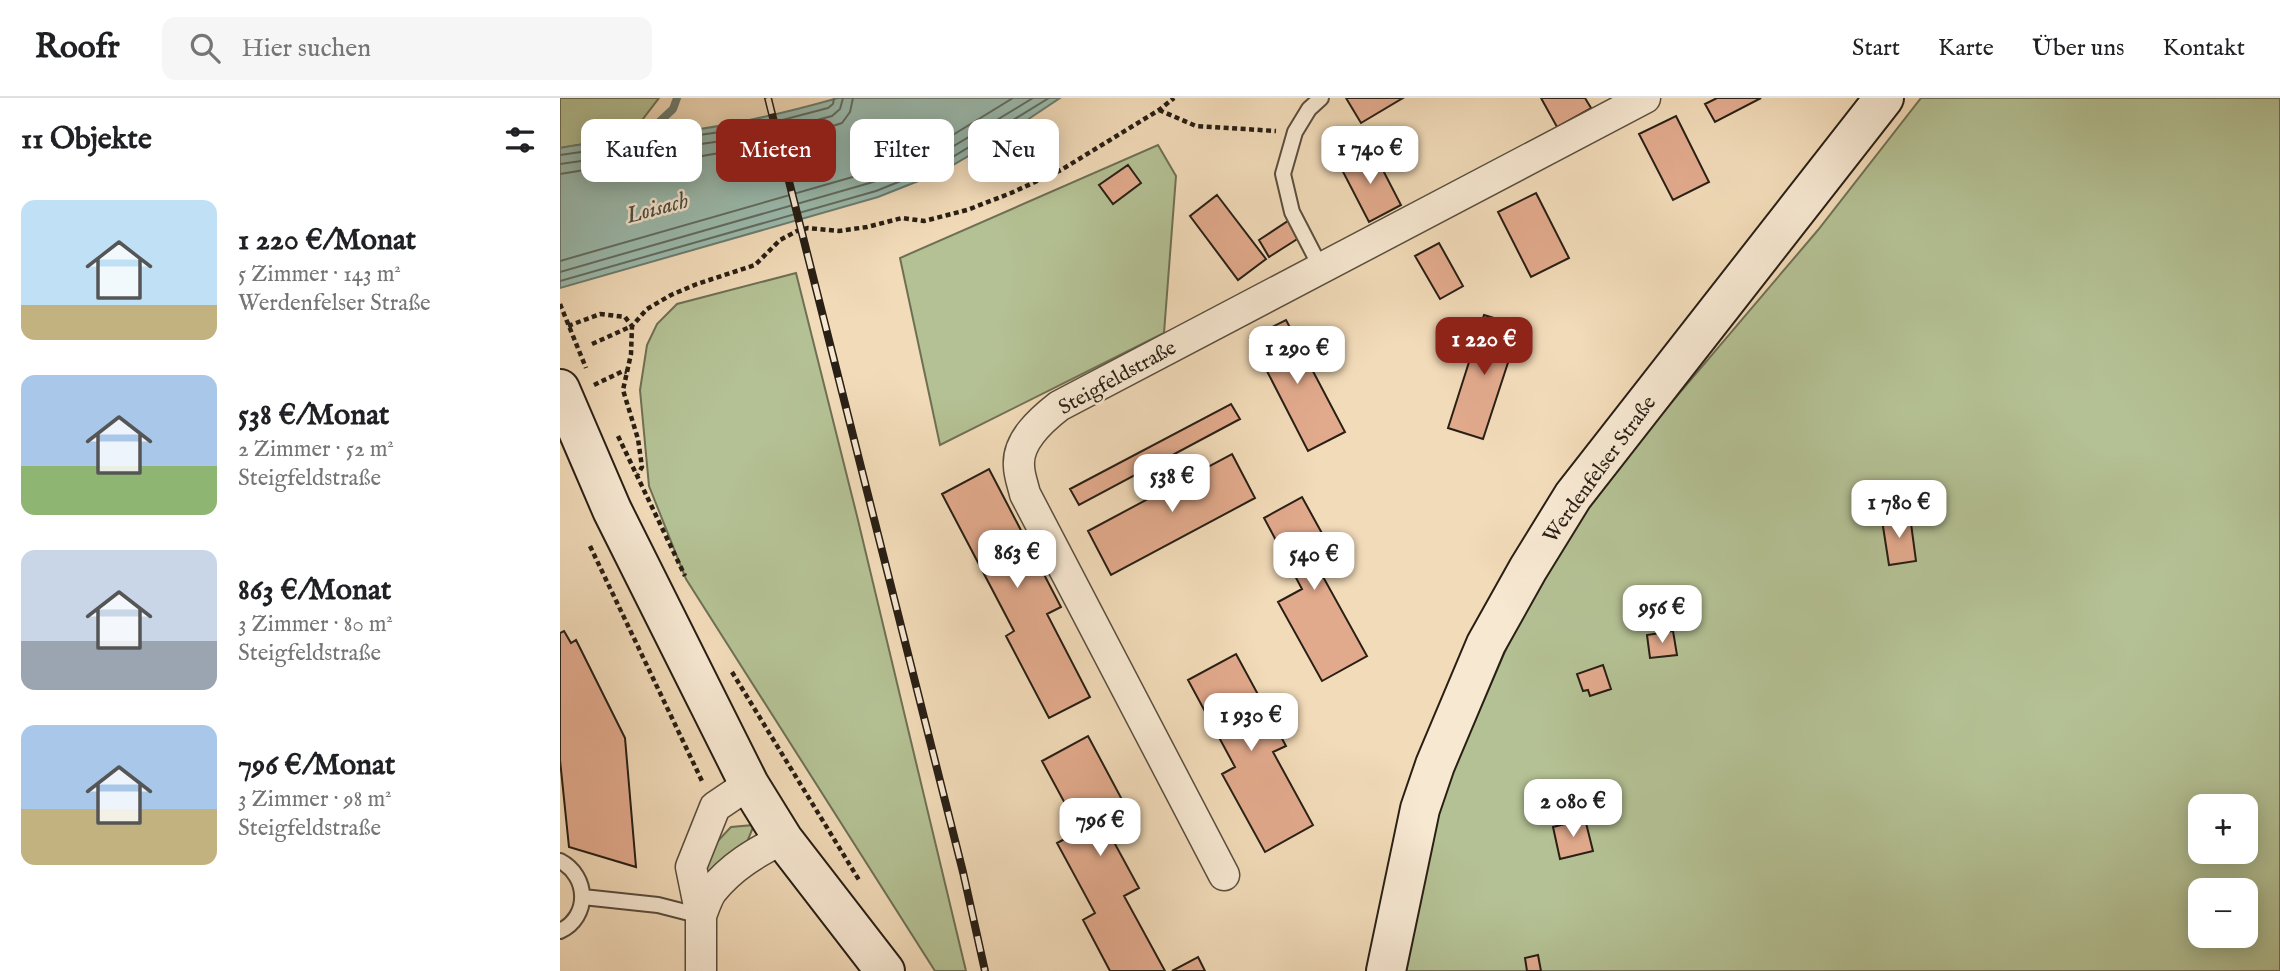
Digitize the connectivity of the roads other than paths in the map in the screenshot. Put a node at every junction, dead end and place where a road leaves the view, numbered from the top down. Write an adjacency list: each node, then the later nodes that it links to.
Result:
1 (1321, 98): 4 (lane)
2 (1645, 98): 4 (street, Steigfeldstraße)
3 (1884, 98): 15 (street, Werdenfelser Straße)
4 (1321, 268): 9 (street, Steigfeldstraße)
5 (576, 387): 6 (street)
6 (749, 783): 7 (street); 11 (street)
7 (783, 839): 11 (street); 14 (street)
8 (560, 861): 10 (lane)
9 (1224, 875)
10 (583, 897): 11 (lane); 12 (lane)
11 (701, 916): 13 (street)
12 (560, 931)
13 (701, 971)
14 (885, 971)
15 (1386, 971)

